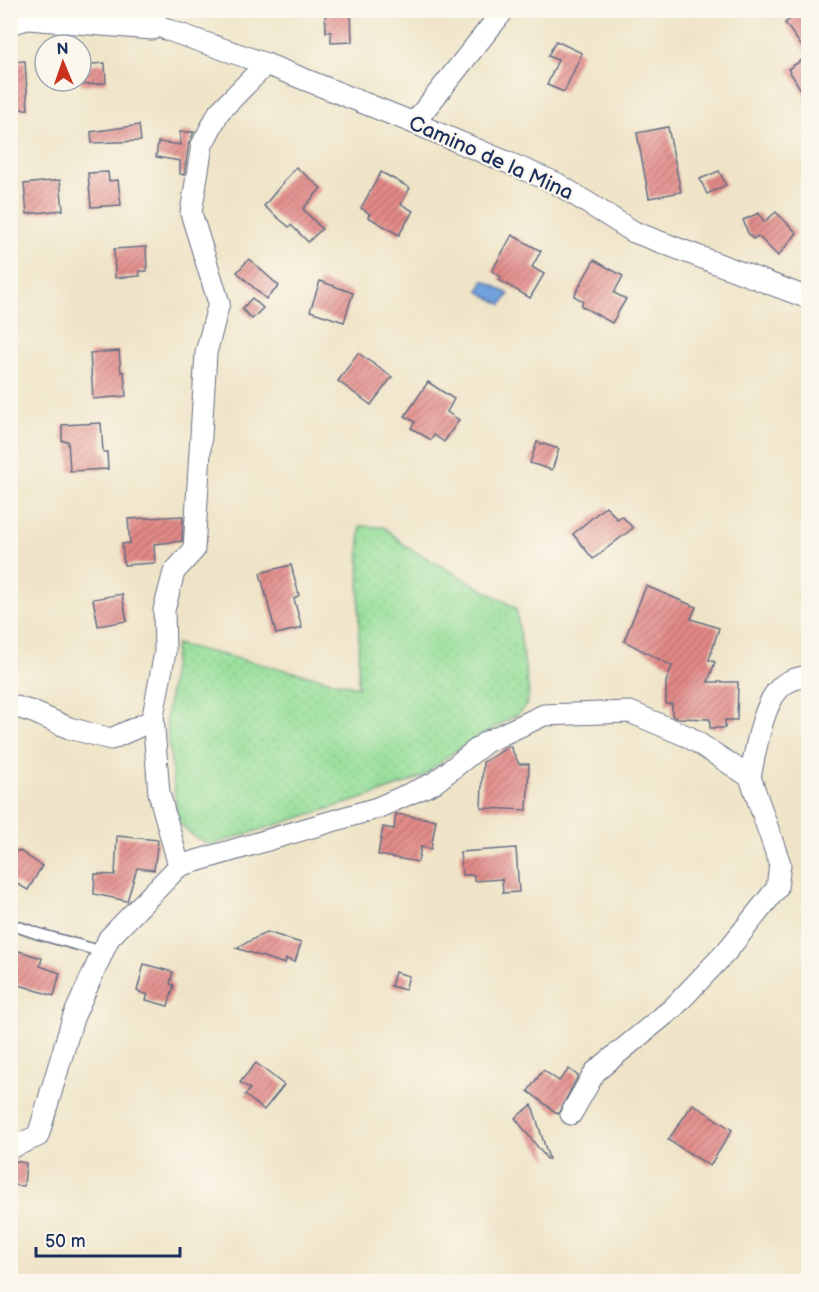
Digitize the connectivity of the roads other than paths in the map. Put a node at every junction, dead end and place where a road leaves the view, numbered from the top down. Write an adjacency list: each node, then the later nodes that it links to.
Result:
1 (57, 10): 4 (lane)
2 (126, 10): 6 (street)
3 (504, 10): 8 (street)
4 (75, 23): 5 (street); 6 (street)
5 (10, 24)
6 (168, 30): 7 (street, Camino de la Mina)
7 (266, 64): 8 (street, Camino de la Mina); 12 (street)
8 (414, 123): 9 (street, Camino de la Mina)
9 (808, 298)
10 (808, 676): 13 (street)
11 (10, 705): 12 (street)
12 (153, 720): 14 (street)
13 (750, 777): 14 (street); 17 (street)
14 (179, 866): 16 (street)
15 (10, 924): 16 (lane)
16 (103, 952): 18 (street)
17 (571, 1114)
18 (10, 1148)

